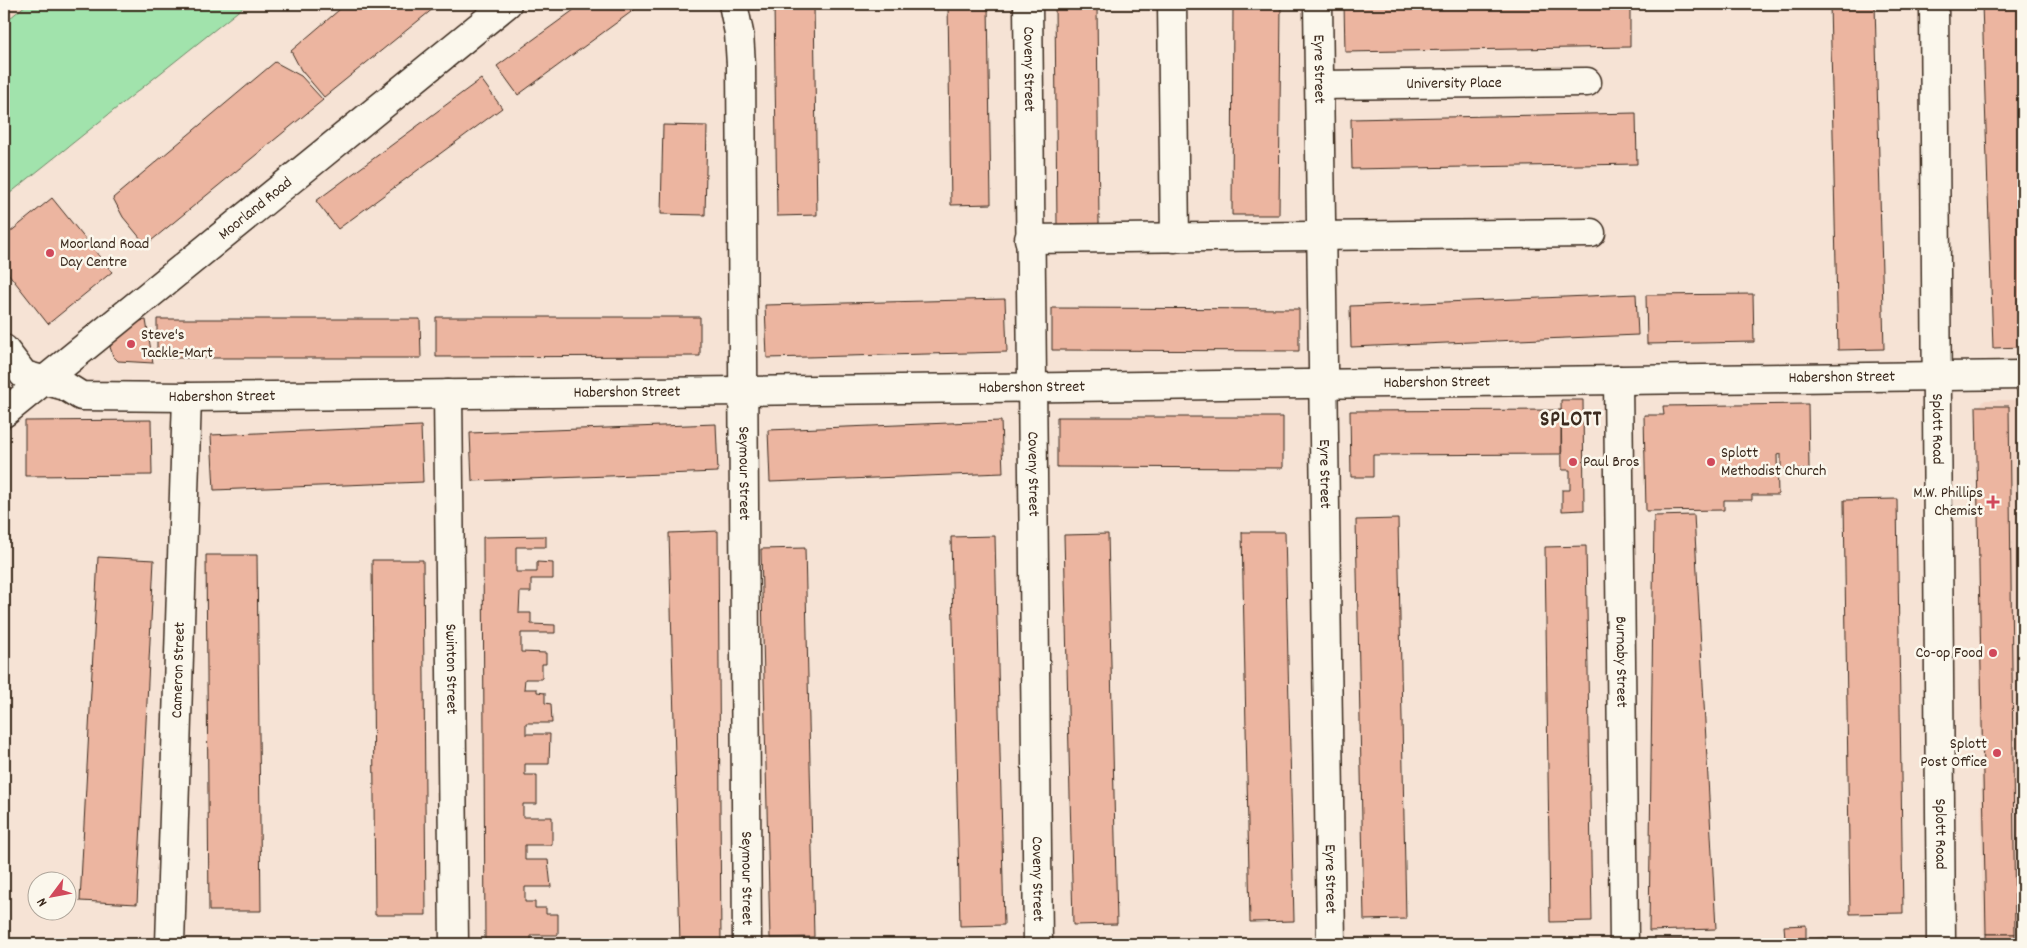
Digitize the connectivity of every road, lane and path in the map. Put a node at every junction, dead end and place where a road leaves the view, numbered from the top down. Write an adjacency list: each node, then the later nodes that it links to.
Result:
1 (507, 4): 16 (street, Moorland Road)
2 (733, 4): 20 (street, Seymour Street)
3 (1028, 4): 12 (street, Coveny Street)
4 (1172, 4): 11 (street)
5 (1318, 4): 8 (street, Eyre Street)
6 (1934, 4): 14 (street, Splott Road)
7 (1587, 82): 8 (street, University Place)
8 (1320, 85): 10 (street, Eyre Street)
9 (1591, 233): 10 (street)
10 (1322, 237): 11 (street); 18 (street, Eyre Street)
11 (1175, 238): 12 (street)
12 (1029, 240): 19 (street, Coveny Street)
13 (4, 349): 16 (street, Habershon Street)
14 (1936, 375): 15 (street, Habershon Street); 17 (street, Habershon Street); 30 (street, Splott Road)
15 (2023, 375)
16 (44, 380): 22 (street, Habershon Street); 23 (street, Moorland Road)
17 (1618, 380): 18 (street, Habershon Street); 29 (street, Burnaby Street)
18 (1323, 384): 19 (street, Habershon Street); 28 (street, Eyre Street)
19 (1031, 388): 20 (street, Habershon Street); 27 (street, Coveny Street)
20 (744, 391): 21 (street, Habershon Street); 26 (street, Seymour Street)
21 (448, 394): 22 (street, Habershon Street); 25 (street, Swinton Street)
22 (187, 397): 24 (street, Cameron Street)
23 (4, 413)
24 (170, 944)
25 (454, 944)
26 (747, 944)
27 (1038, 944)
28 (1331, 944)
29 (1624, 944)
30 (1940, 944)

